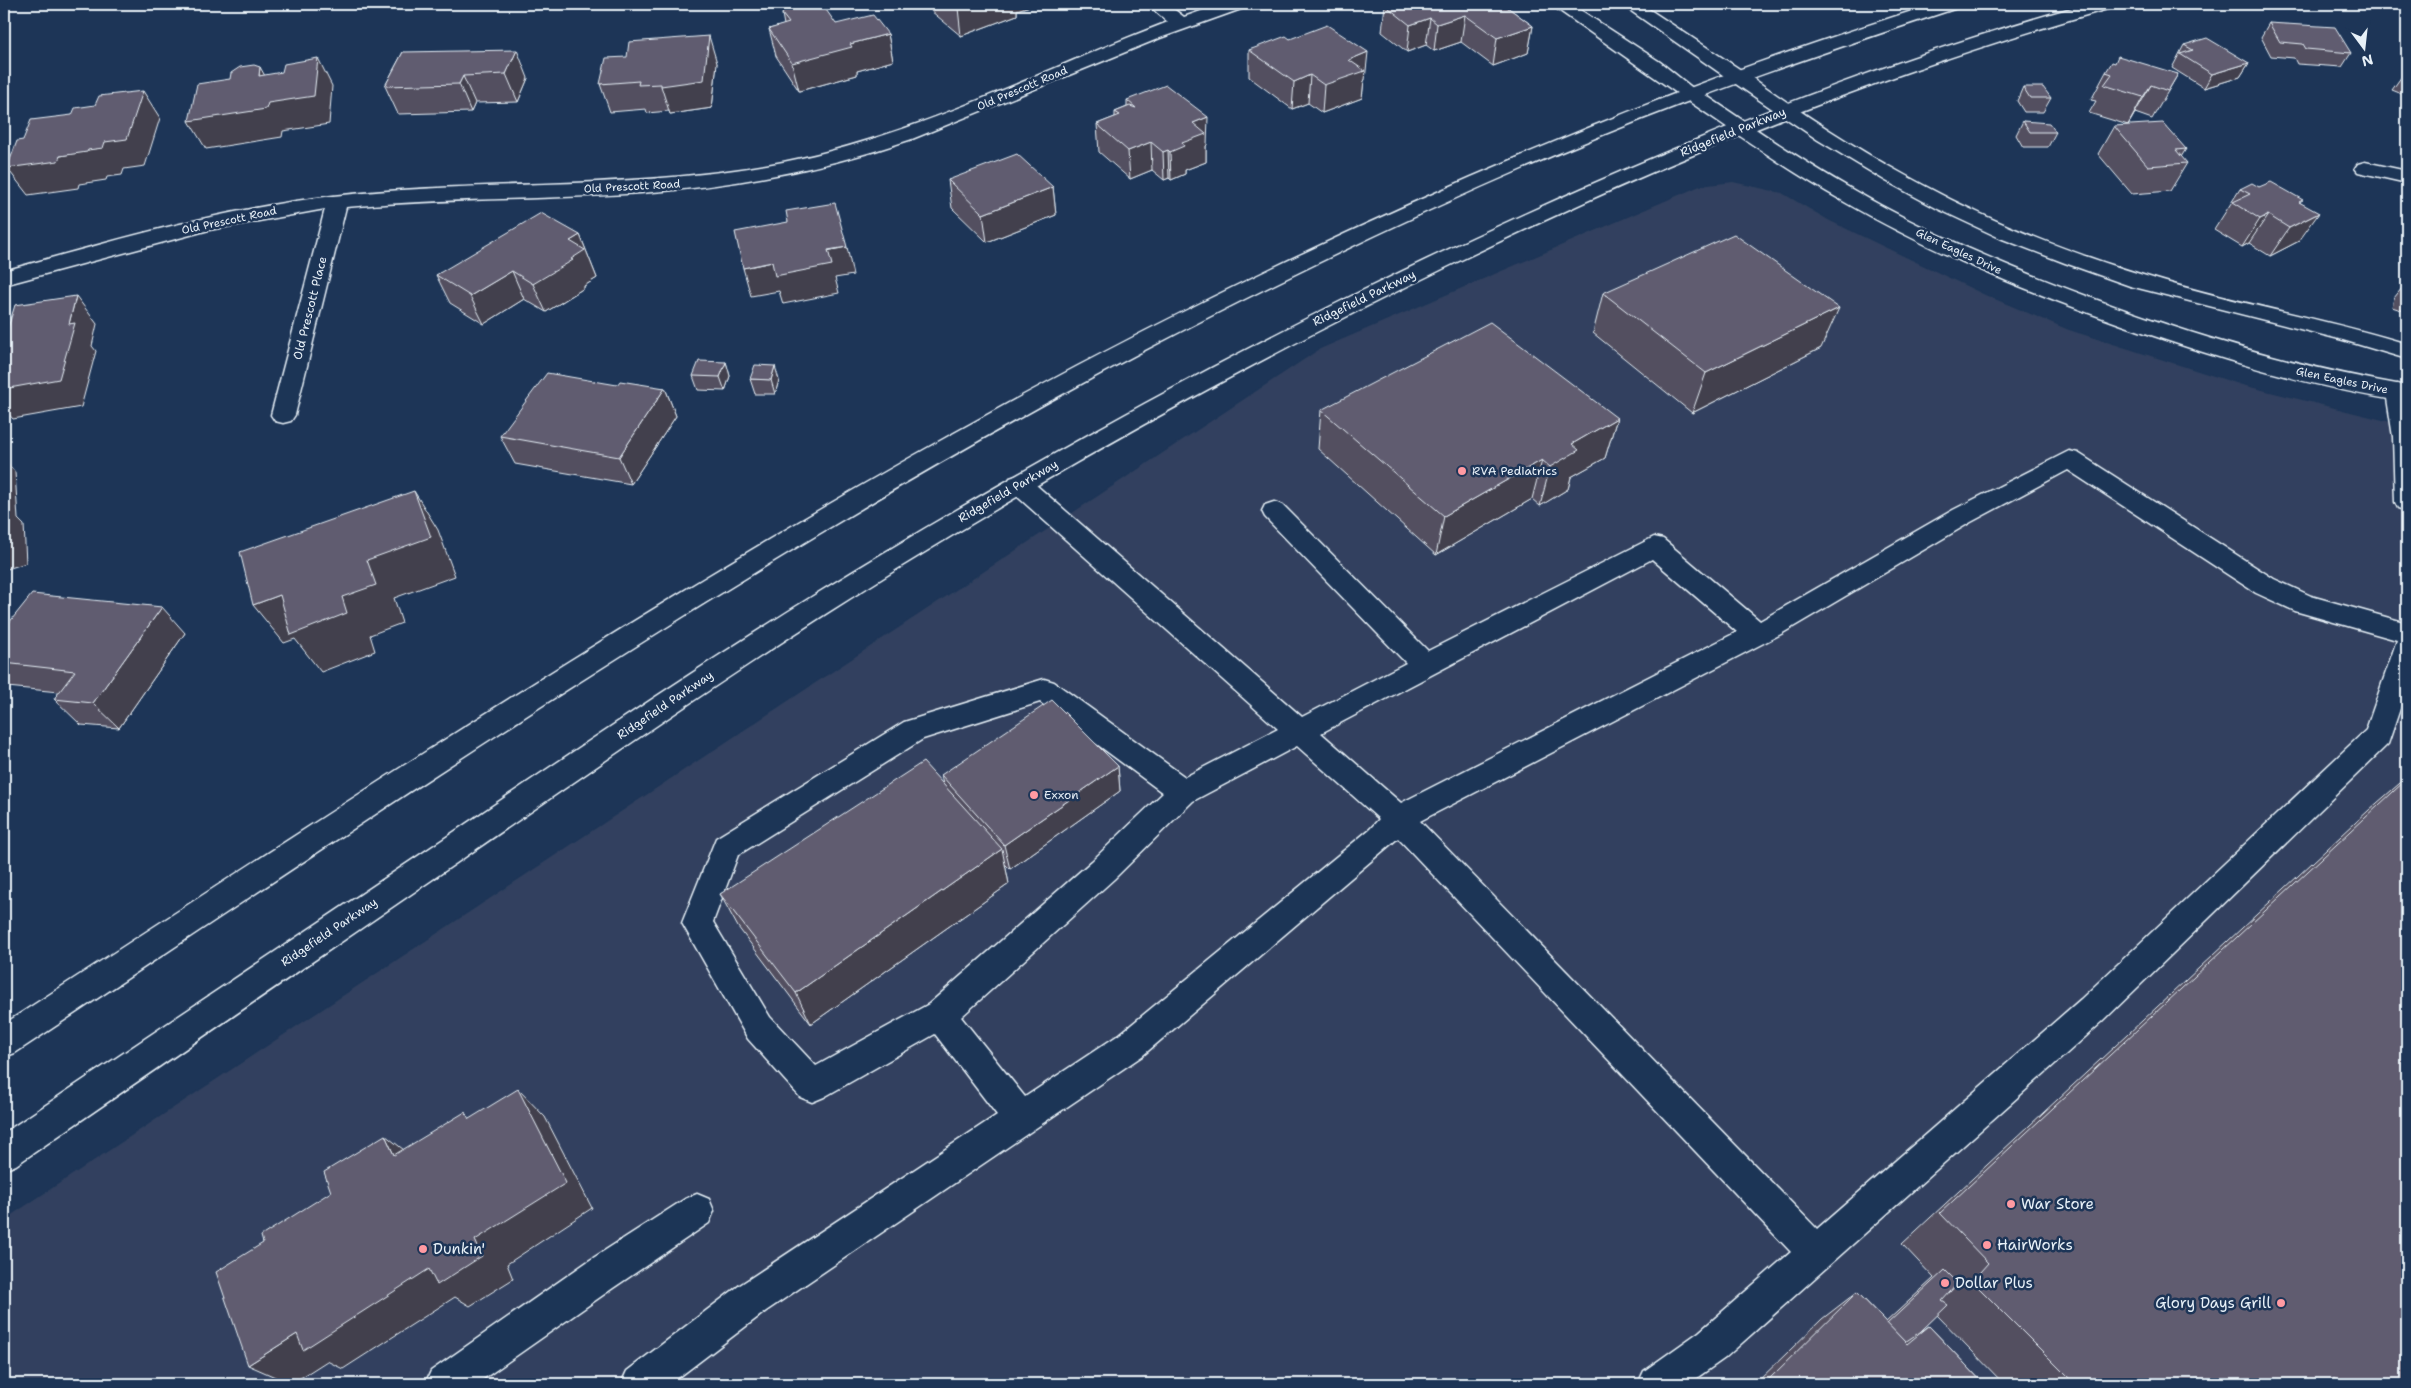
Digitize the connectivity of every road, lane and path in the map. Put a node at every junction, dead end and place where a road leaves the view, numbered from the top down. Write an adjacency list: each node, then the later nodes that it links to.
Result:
1 (1156, 4): 7 (main road)
2 (1238, 4): 7 (main road, Old Prescott Road)
3 (1559, 4): 9 (main road, Glen Eagles Drive)
4 (1630, 4): 8 (main road)
5 (1951, 4): 8 (main road)
6 (2105, 4): 10 (main road, Ridgefield Parkway)
7 (1182, 24): 14 (main road, Old Prescott Road)
8 (1737, 76): 9 (main road); 10 (main road)
9 (1691, 94): 11 (main road, Glen Eagles Drive); 30 (main road)
10 (1785, 110): 11 (main road, Ridgefield Parkway); 16 (main road)
11 (1742, 128): 17 (main road, Glen Eagles Drive); 19 (main road, Ridgefield Parkway)
12 (2365, 168): 13 (main road)
13 (2407, 177)
14 (337, 202): 15 (main road, Old Prescott Road); 18 (main road, Old Prescott Place)
15 (4, 278)
16 (2407, 352)
17 (2403, 393): 20 (main road)
18 (283, 415)
19 (1019, 484): 26 (main road); 32 (main road, Ridgefield Parkway)
20 (2407, 502)
21 (1274, 511): 25 (main road)
22 (2407, 633): 23 (main road)
23 (1757, 634): 25 (main road); 28 (main road)
24 (2407, 647): 34 (main road)
25 (1425, 665): 26 (main road)
26 (1299, 730): 27 (main road); 28 (main road)
27 (1183, 792): 29 (main road); 29 (main road)
28 (1398, 818): 31 (main road); 34 (main road)
29 (940, 1015): 31 (main road)
30 (4, 1042)
31 (1021, 1119): 36 (main road)
32 (4, 1153)
33 (697, 1211): 35 (main road)
34 (1816, 1253): 37 (main road)
35 (444, 1384)
36 (640, 1384)
37 (1657, 1384)

